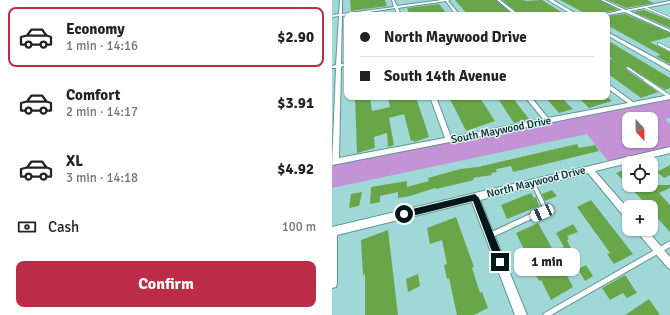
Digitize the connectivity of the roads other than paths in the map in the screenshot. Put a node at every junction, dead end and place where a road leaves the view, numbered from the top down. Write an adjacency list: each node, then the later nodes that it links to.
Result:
1 (341, 0): 22 (street)
2 (393, 0): 12 (street)
3 (446, 0): 4 (street); 12 (street); 17 (street)
4 (449, 0)
5 (498, 0): 18 (street)
6 (550, 0): 19 (street)
7 (602, 0): 14 (street)
8 (654, 0): 10 (street)
9 (670, 2): 10 (street)
10 (664, 4): 11 (street); 13 (street)
11 (670, 6)
12 (396, 7): 15 (street); 16 (street)
13 (644, 7): 14 (street); 24 (lane)
14 (625, 11): 21 (street); 25 (street)
15 (361, 12)
16 (398, 12)
17 (456, 12)
18 (513, 12)
19 (571, 12)
20 (344, 14): 22 (street)
21 (610, 14)
22 (340, 15): 23 (street); 30 (street)
23 (332, 16)
24 (670, 18)
25 (670, 32)
26 (610, 35): 33 (street)
27 (659, 44): 28 (lane)
28 (670, 50)
29 (344, 65): 30 (street)
30 (339, 66): 31 (street); 42 (street)
31 (332, 67)
32 (628, 68): 35 (lane)
33 (670, 69)
34 (610, 86): 38 (street)
35 (670, 97): 38 (street, South Maywood Drive)
36 (434, 100): 40 (street)
37 (530, 100): 39 (street)
38 (632, 104): 39 (street, South Maywood Drive)
39 (547, 121): 40 (street, South Maywood Drive)
40 (449, 140): 42 (street, South Maywood Drive)
41 (670, 150): 43 (street, North Maywood Drive)
42 (334, 162)
43 (589, 169): 44 (street, North Maywood Drive); 46 (street)
44 (533, 183): 45 (street, North Maywood Drive); 48 (lane)
45 (475, 198): 47 (street, North Maywood Drive); 48 (street)
46 (622, 208)
47 (333, 232): 53 (street)
48 (490, 235): 54 (street)
49 (646, 236): 51 (street)
50 (670, 244): 51 (lane)
51 (658, 251): 52 (street); 55 (lane)
52 (670, 264)
53 (332, 283)
54 (521, 315)
55 (546, 315)

